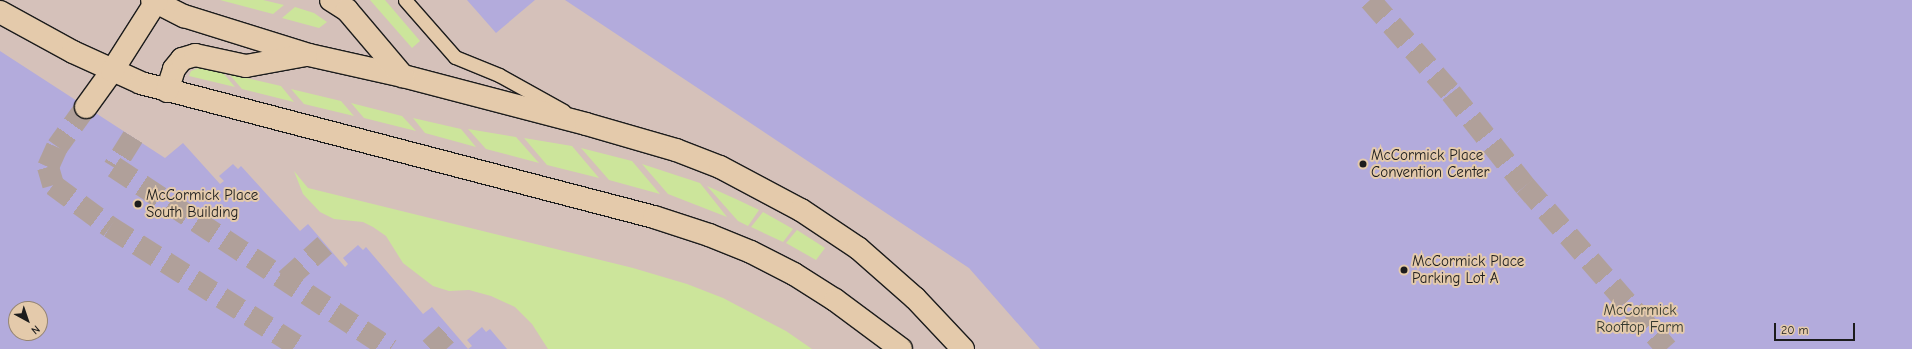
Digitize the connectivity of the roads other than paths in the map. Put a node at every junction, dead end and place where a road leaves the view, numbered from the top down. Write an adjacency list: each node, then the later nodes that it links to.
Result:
1 (331, 0): 7 (main road)
2 (405, 0): 10 (lane)
3 (155, 1): 5 (main road); 6 (main road)
4 (0, 12): 6 (main road)
5 (309, 55): 7 (main road); 8 (main road)
6 (112, 71): 8 (main road); 9 (main road)
7 (403, 76): 10 (main road)
8 (167, 91): 11 (main road)
9 (86, 107)
10 (586, 124): 12 (main road)
11 (900, 349)
12 (963, 349)

